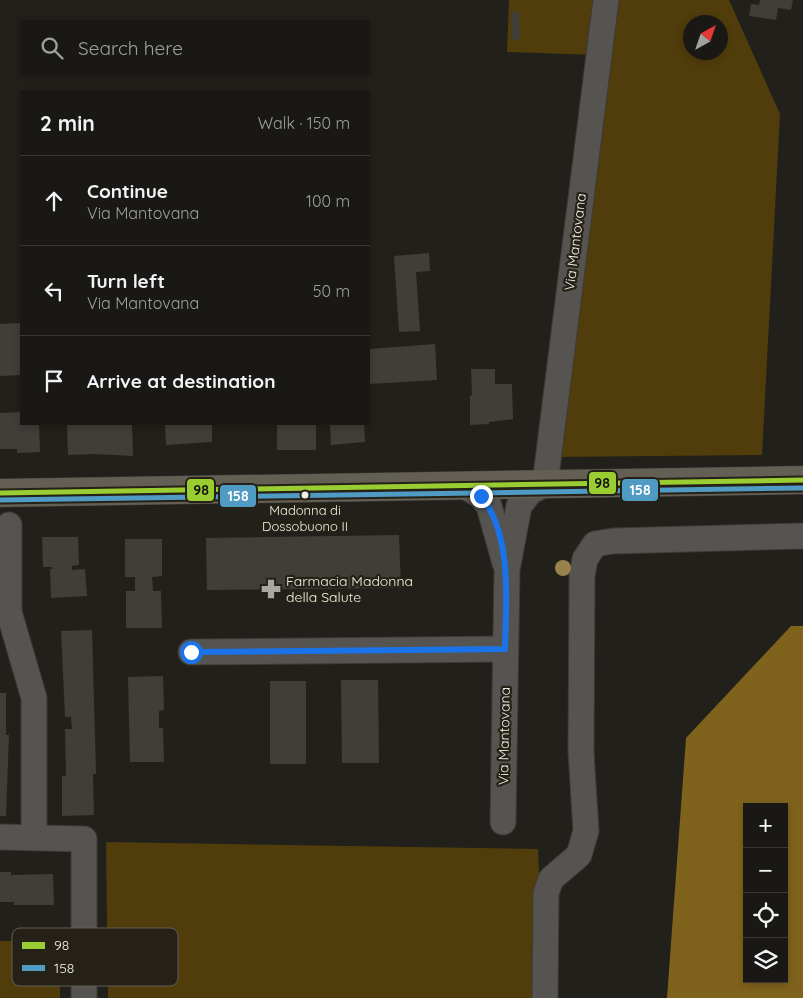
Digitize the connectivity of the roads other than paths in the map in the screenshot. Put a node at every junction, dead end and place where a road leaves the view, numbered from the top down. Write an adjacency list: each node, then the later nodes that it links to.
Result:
1 (606, 0): 3 (street, Via Mantovana)
2 (803, 480): 3 (main road)
3 (545, 484): 4 (main road); 8 (street, Via Mantovana)
4 (463, 485): 5 (main road); 8 (street, Via Mantovana)
5 (0, 493)
6 (9, 525): 13 (street)
7 (803, 536): 15 (street)
8 (507, 570): 9 (street, Via Mantovana)
9 (505, 649): 10 (street); 11 (street, Via Mantovana)
10 (191, 652)
11 (503, 822)
12 (0, 837): 13 (street)
13 (34, 837): 14 (street)
14 (84, 928)
15 (545, 998)

